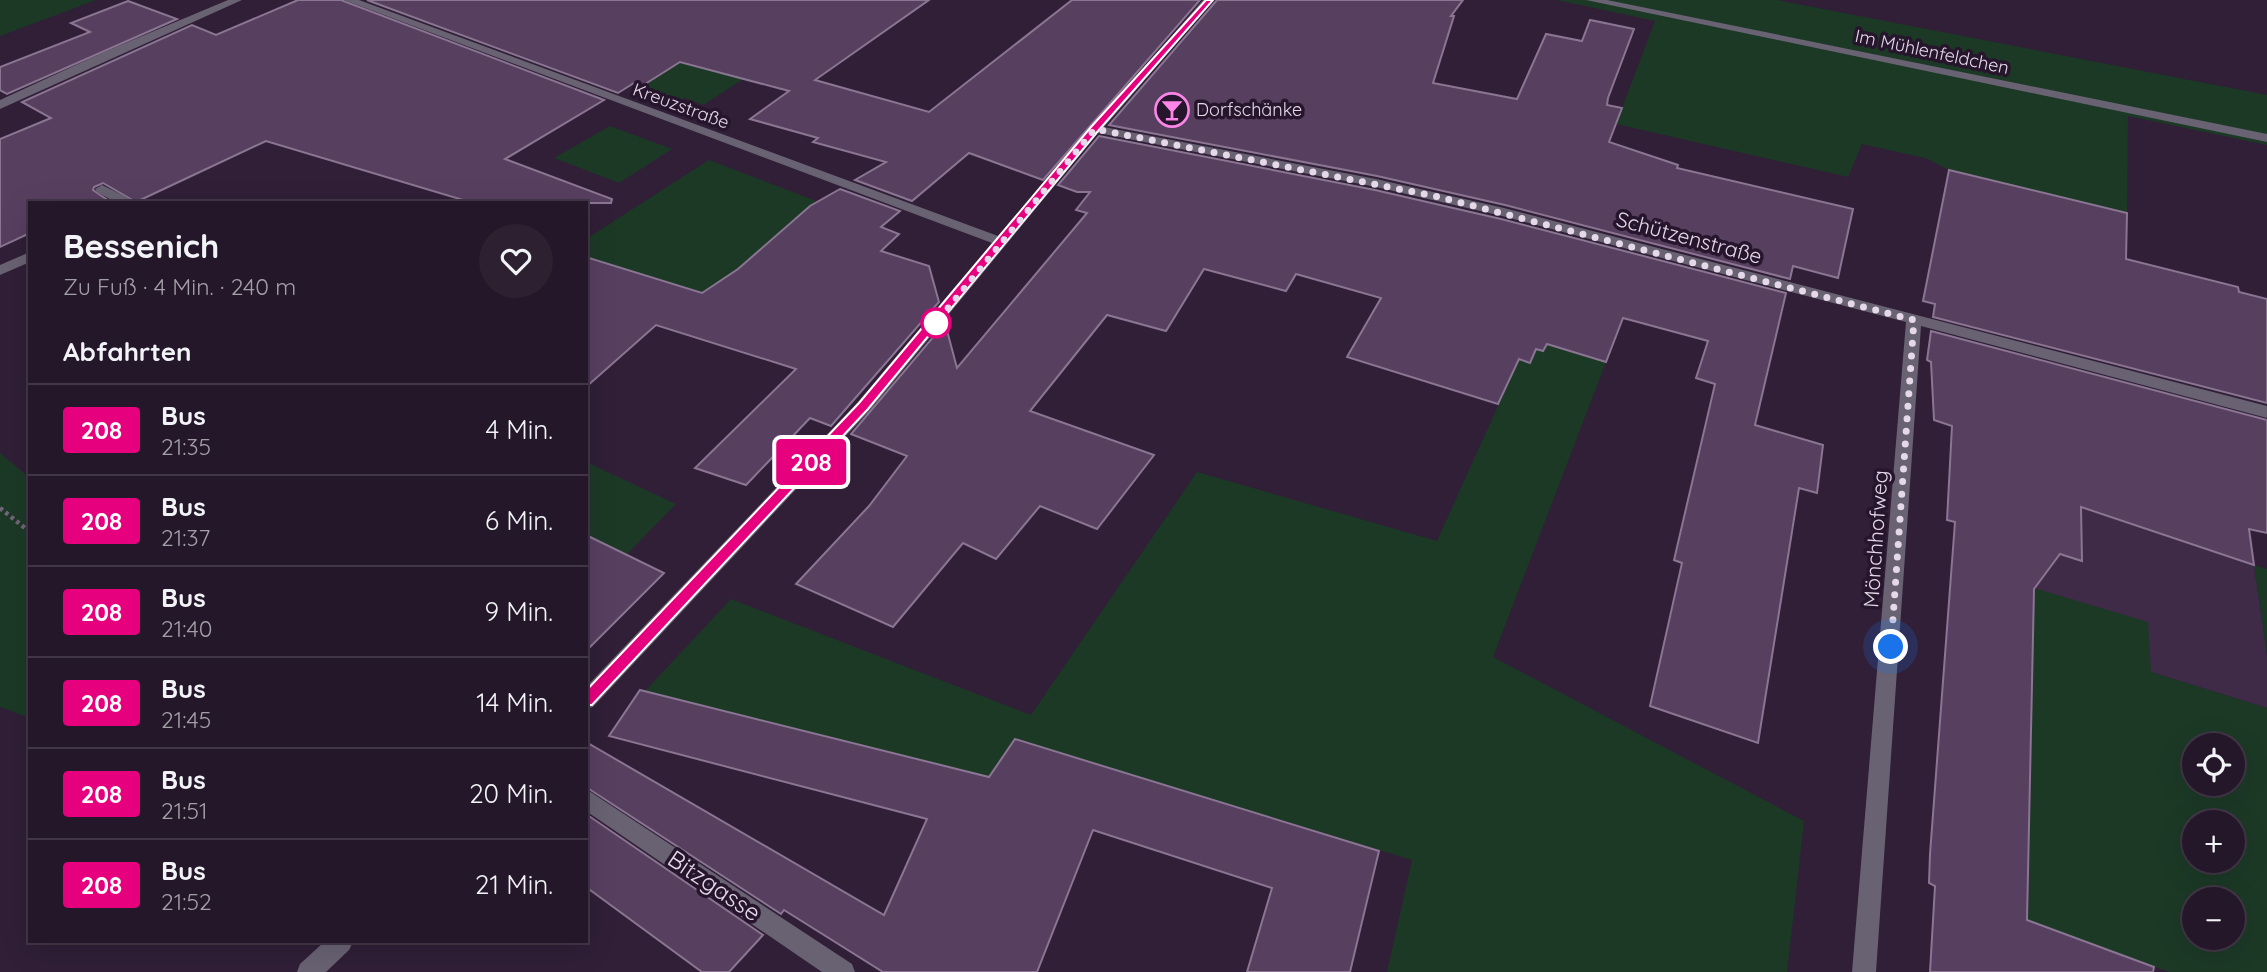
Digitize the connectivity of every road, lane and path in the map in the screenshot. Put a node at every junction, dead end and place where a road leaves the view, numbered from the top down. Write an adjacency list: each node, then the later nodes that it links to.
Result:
1 (237, 0): 5 (street)
2 (349, 0): 10 (street, Kreuzstraße)
3 (1209, 0): 6 (street)
4 (1591, 0): 7 (street, Im Mühlenfeldchen)
5 (0, 105)
6 (1095, 129): 10 (street); 13 (street, Schützenstraße)
7 (2267, 138)
8 (102, 189): 9 (street)
9 (123, 201)
10 (1002, 242): 17 (street)
11 (28, 257): 12 (street)
12 (0, 271)
13 (1914, 320): 14 (street, Schützenstraße); 22 (street, Mönchhofweg)
14 (2267, 412)
15 (0, 508): 16 (path)
16 (28, 530)
17 (588, 699)
18 (588, 800): 21 (street, Bitzgasse)
19 (340, 943): 20 (street)
20 (309, 972)
21 (843, 972)
22 (1864, 972)

